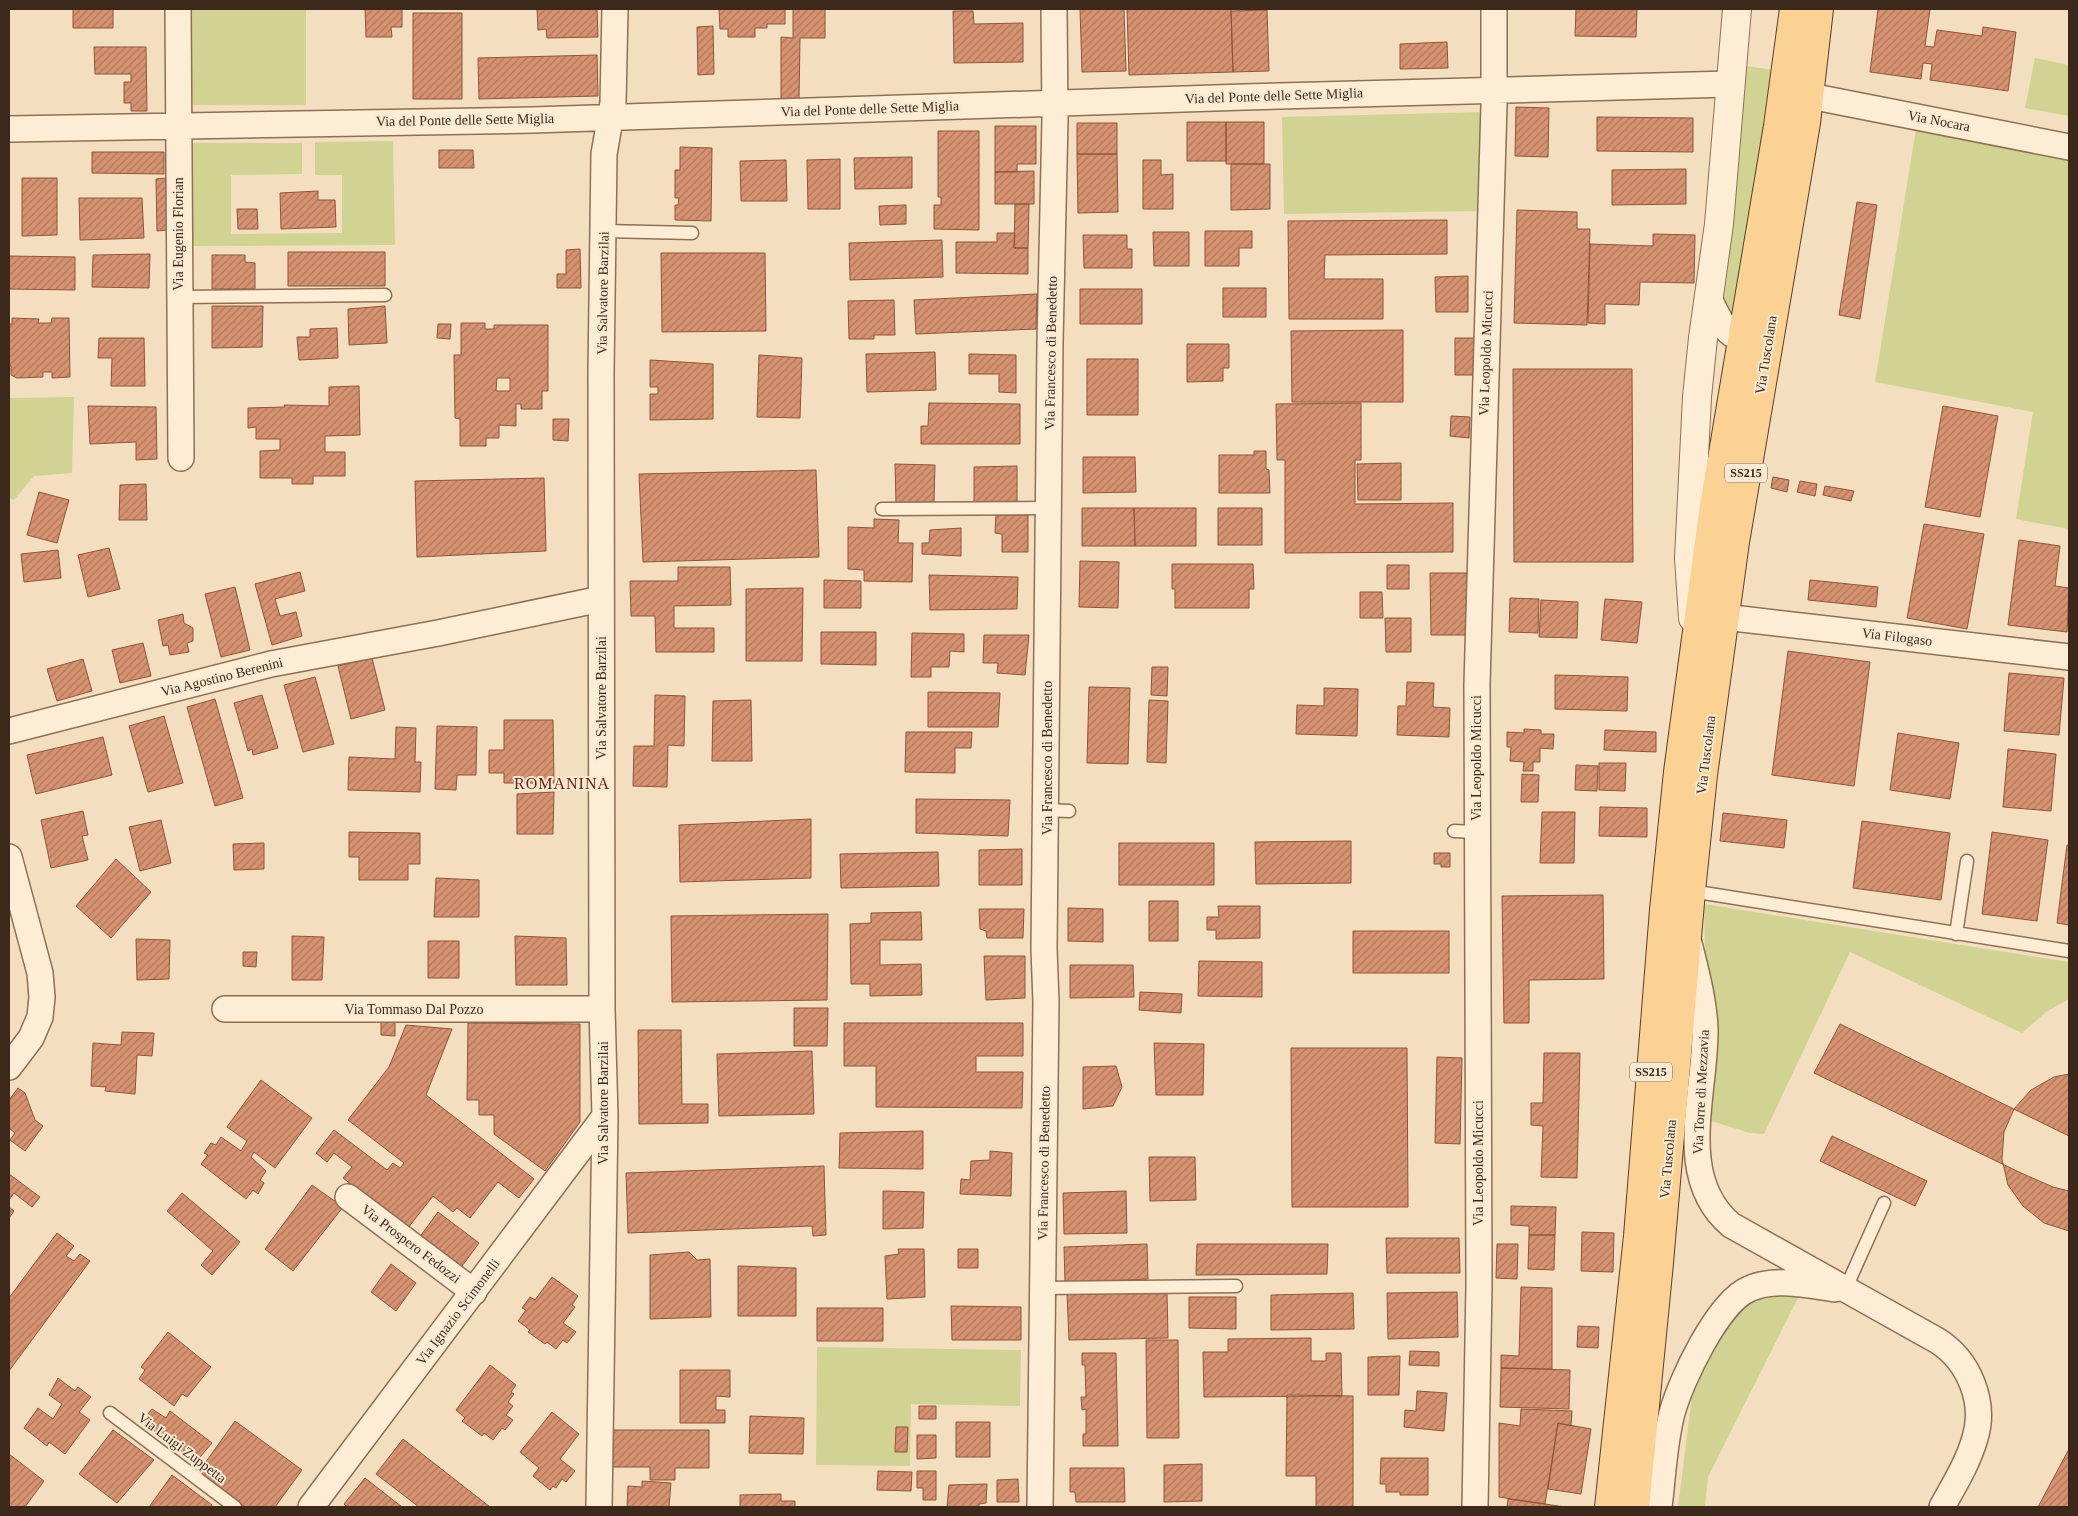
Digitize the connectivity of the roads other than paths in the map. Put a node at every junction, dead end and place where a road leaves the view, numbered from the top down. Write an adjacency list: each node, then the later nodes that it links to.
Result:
1 (178, 9): 13 (street, Via Eugenio Florian)
2 (616, 9): 12 (street, Via Salvatore Barzilai)
3 (1054, 9): 11 (street, Via Francesco di Benedetto)
4 (1494, 9): 9 (street, Via Leopoldo Micucci)
5 (1737, 9): 8 (street, Via Tuscolana)
6 (1794, 9): 22 (main road, Via Tuscolana / SS215)
7 (1819, 9): 10 (main road, Via Tuscolana / SS215)
8 (1730, 84): 9 (street, Via del Ponte delle Sette Miglia); 20 (street, Via Tuscolana)
9 (1493, 90): 11 (street, Via del Ponte delle Sette Miglia); 52 (street, Via Leopoldo Micucci)
10 (1810, 96): 15 (street, Via Nocara); 21 (main road, Via Tuscolana / SS215)
11 (1055, 104): 12 (street, Via del Ponte delle Sette Miglia); 24 (street, Via Francesco di Benedetto)
12 (611, 117): 13 (street, Via del Ponte delle Sette Miglia); 16 (street, Via Salvatore Barzilai)
13 (178, 126): 14 (street, Via del Ponte delle Sette Miglia); 19 (street, Via Eugenio Florian)
14 (9, 128)
15 (2069, 147)
16 (604, 231): 17 (lane); 26 (street, Via Salvatore Barzilai)
17 (692, 233)
18 (385, 295): 19 (lane)
19 (179, 297): 23 (street, Via Eugenio Florian)
20 (1709, 298): 22 (street); 28 (street, Via Tuscolana)
21 (1771, 326): 22 (street); 27 (main road, Via Tuscolana / SS215)
22 (1743, 338): 28 (main road, Via Tuscolana / SS215)
23 (181, 458)
24 (1048, 508): 25 (lane); 44 (street, Via Francesco di Benedetto)
25 (882, 510)
26 (601, 598): 30 (street, Via Agostino Berenini); 38 (street, Via Salvatore Barzilai)
27 (1724, 617): 29 (street, Via Filogaso); 33 (main road, Via Tuscolana / SS215)
28 (1695, 637): 53 (main road, Via Tuscolana / SS215)
29 (2069, 657)
30 (9, 731)
31 (9, 857): 39 (street)
32 (1968, 861): 34 (lane)
33 (1691, 891): 34 (lane); 35 (main road, Via Tuscolana / SS215)
34 (1956, 934): 36 (lane)
35 (1688, 938): 45 (street, Via Torre di Mezzavia); 54 (main road, Via Tuscolana / SS215)
36 (2069, 952)
37 (225, 1009): 38 (street, Via Tommaso Dal Pozzo)
38 (602, 1009): 40 (street, Via Salvatore Barzilai)
39 (9, 1067)
40 (605, 1116): 46 (street, Via Ignazio Scimonelli); 50 (street, Via Salvatore Barzilai)
41 (348, 1197): 46 (street, Via Prospero Fedozzi)
42 (1884, 1203): 45 (lane)
43 (1236, 1286): 44 (lane)
44 (1042, 1288): 51 (street, Via Francesco di Benedetto)
45 (1845, 1290): 55 (street, Via Torre di Mezzavia); 56 (street, Via Torre di Mezzavia)
46 (474, 1292): 49 (street, Via Ignazio Scimonelli)
47 (110, 1413): 48 (lane, Via Luigi Zuppetta)
48 (235, 1507)
49 (311, 1507)
50 (599, 1507)
51 (1040, 1507)
52 (1474, 1507)
53 (1609, 1507)
54 (1635, 1507)
55 (1660, 1507)
56 (1942, 1507)

